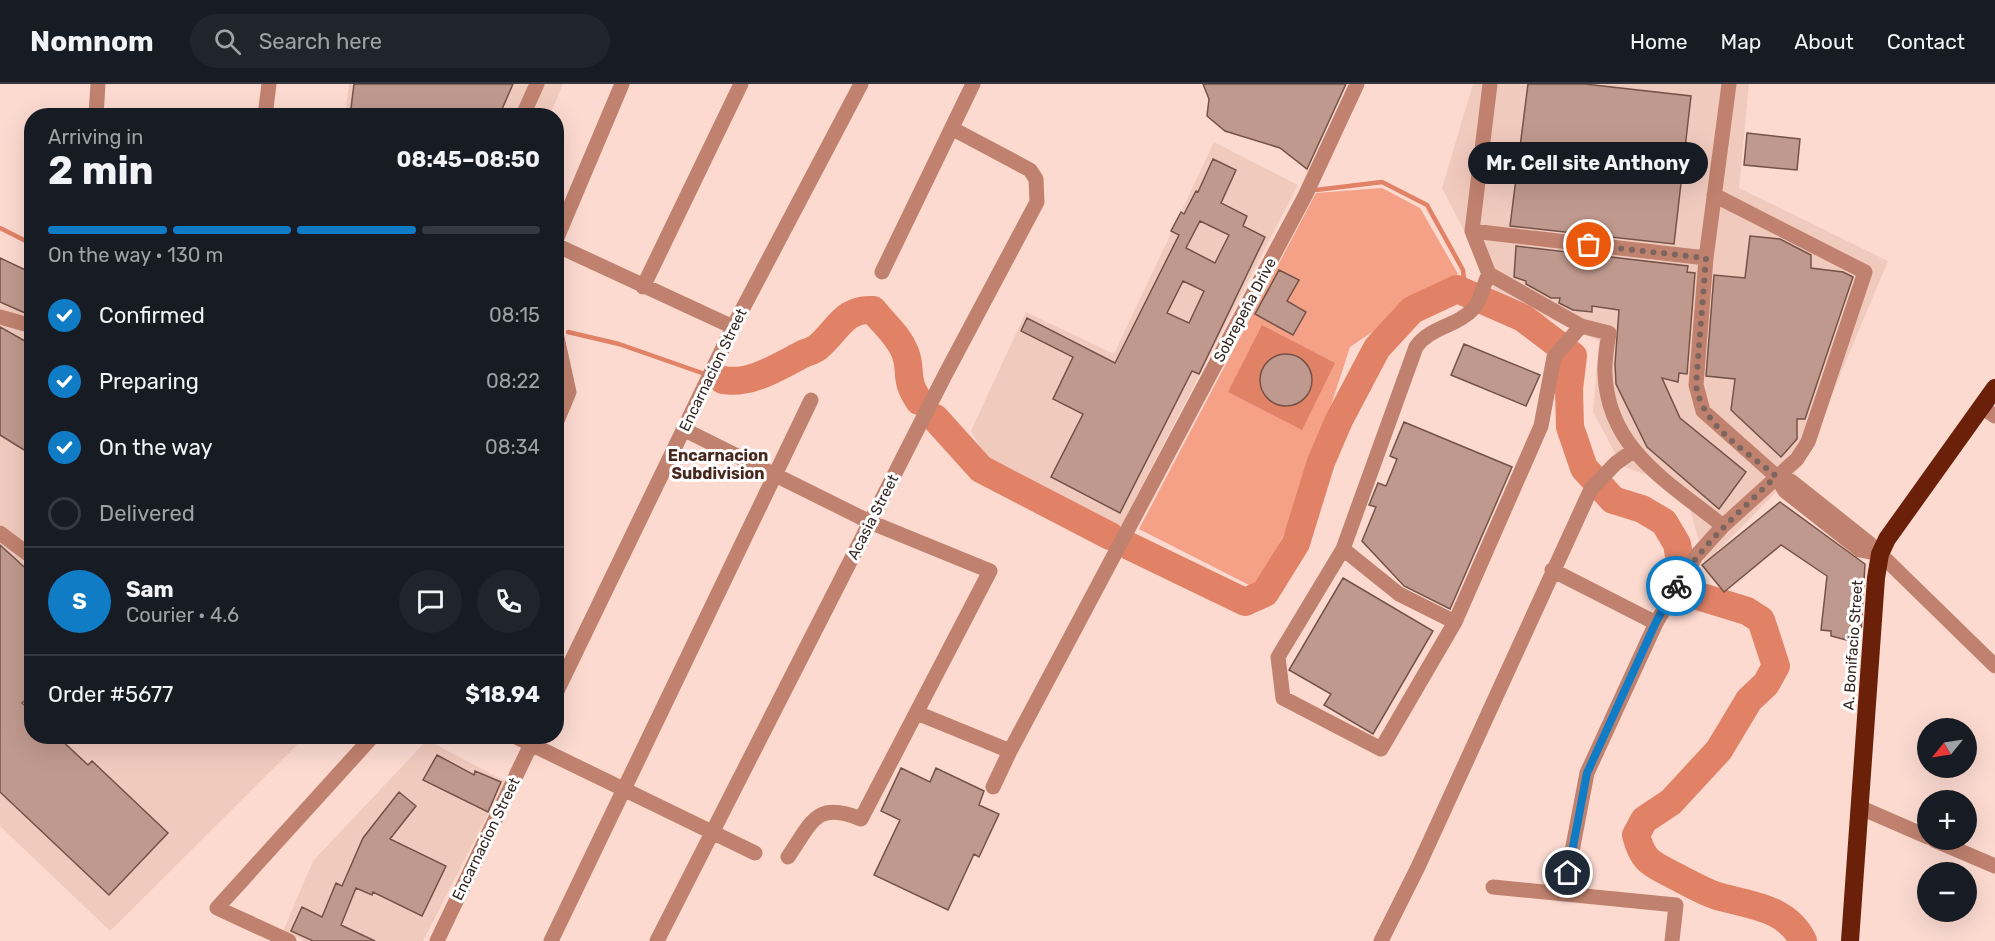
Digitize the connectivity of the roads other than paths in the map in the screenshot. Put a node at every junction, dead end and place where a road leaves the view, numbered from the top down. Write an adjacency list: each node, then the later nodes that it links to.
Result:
1 (98, 84): 11 (street)
2 (269, 84): 12 (street)
3 (537, 84): 13 (street)
4 (622, 84): 16 (street)
5 (741, 84): 22 (street)
6 (861, 84): 25 (street, Encarnacion Street)
7 (973, 84): 14 (street)
8 (1357, 84): 51 (street, Sobrepeña Drive)
9 (1490, 84): 17 (street)
10 (1729, 84): 15 (street)
11 (96, 108)
12 (267, 108)
13 (526, 108)
14 (953, 129): 20 (street); 36 (street, Acasia Street)
15 (1714, 195): 19 (street); 35 (street)
16 (564, 221)
17 (1472, 231): 19 (street); 21 (street)
18 (564, 249): 22 (street)
19 (1706, 258): 35 (street)
20 (882, 272)
21 (1489, 274): 26 (street); 39 (street)
22 (643, 287): 25 (street)
23 (0, 317): 24 (street)
24 (24, 323)
25 (733, 327): 32 (street, Encarnacion Street)
26 (1576, 331): 33 (street); 43 (street)
27 (564, 369): 30 (street)
28 (1995, 388): 31 (highway, A. Bonifacio Street)
29 (812, 400): 34 (street)
30 (564, 404)
31 (1988, 412): 41 (highway, A. Bonifacio Street)
32 (683, 429): 34 (street); 46 (street, Encarnacion Street)
33 (1634, 451): 37 (street); 42 (street)
34 (776, 473): 36 (street); 53 (street)
35 (1776, 476): 37 (street); 41 (street)
36 (870, 522): 47 (street); 55 (street, Acasia Street)
37 (1723, 526): 44 (street)
38 (0, 533): 40 (street)
39 (1343, 549): 43 (street); 43 (street)
40 (24, 551)
41 (1880, 555): 45 (street); 54 (highway, A. Bonifacio Street)
42 (1552, 570): 44 (street); 67 (street)
43 (1455, 622)
44 (1656, 622): 62 (street)
45 (1995, 666)
46 (564, 676)
47 (916, 713): 51 (street); 59 (street)
48 (366, 744): 63 (street)
49 (532, 744): 64 (street, Encarnacion Street)
50 (539, 744): 53 (street)
51 (1010, 752): 52 (street, Sobrepeña Drive)
52 (993, 787)
53 (623, 789): 55 (street); 65 (street)
54 (1859, 807): 56 (street); 69 (highway, A. Bonifacio Street)
55 (712, 832): 58 (street); 66 (street, Acasia Street)
56 (1917, 832)
57 (1957, 850): 60 (street)
58 (755, 853)
59 (788, 857)
60 (1995, 866)
61 (1493, 887): 62 (street)
62 (1564, 893): 68 (street)
63 (289, 941)
64 (437, 941)
65 (550, 941)
66 (657, 941)
67 (1381, 941)
68 (1672, 941)
69 (1850, 941)

